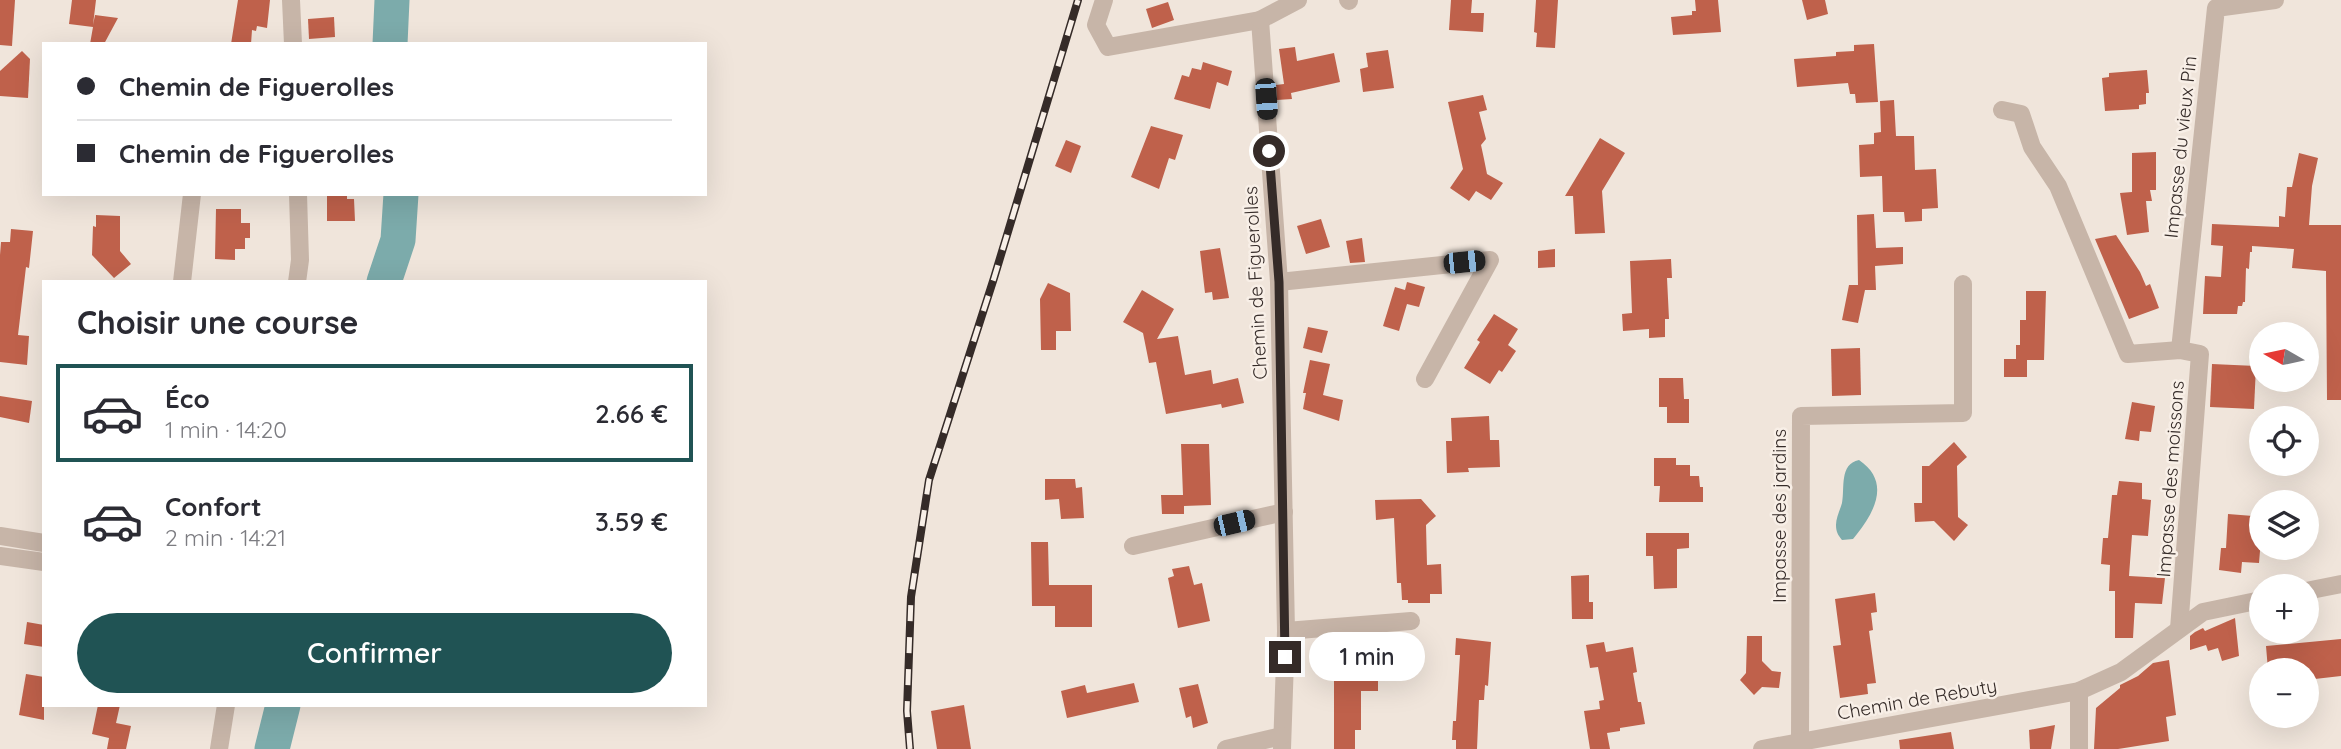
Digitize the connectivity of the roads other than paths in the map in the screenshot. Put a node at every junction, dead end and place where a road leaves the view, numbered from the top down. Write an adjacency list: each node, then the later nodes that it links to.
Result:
1 (291, 0): 6 (street)
2 (1104, 0): 5 (street)
3 (1298, 0): 5 (street)
4 (2275, 0): 14 (street, Impasse du vieux Pin)
5 (1260, 20): 12 (street, Chemin de Figuerolles)
6 (293, 42)
7 (2002, 110): 14 (street)
8 (192, 196): 10 (street)
9 (298, 196): 11 (street)
10 (182, 280)
11 (297, 280)
12 (1279, 282): 15 (street); 16 (street, Chemin de Figuerolles)
13 (1963, 284): 30 (street, Impasse des jardins)
14 (2180, 350): 26 (street, Impasse des moissons)
15 (1425, 379)
16 (1284, 512): 19 (street); 27 (street, Chemin de Figuerolles)
17 (0, 537): 18 (street)
18 (42, 543)
19 (1133, 546)
20 (0, 556): 21 (street)
21 (42, 562)
22 (2341, 584): 23 (street)
23 (2319, 588)
24 (2249, 602): 26 (street)
25 (1411, 621): 27 (street)
26 (2179, 629): 28 (street)
27 (1286, 631): 31 (street, Chemin de Figuerolles)
28 (2079, 691): 30 (street, Chemin de Rebuty); 35 (street)
29 (226, 707): 32 (street)
30 (1800, 741): 34 (street, Chemin de Rebuty)
31 (1282, 743): 33 (street)
32 (219, 749)
33 (1226, 749)
34 (1762, 749)
35 (2079, 749)

